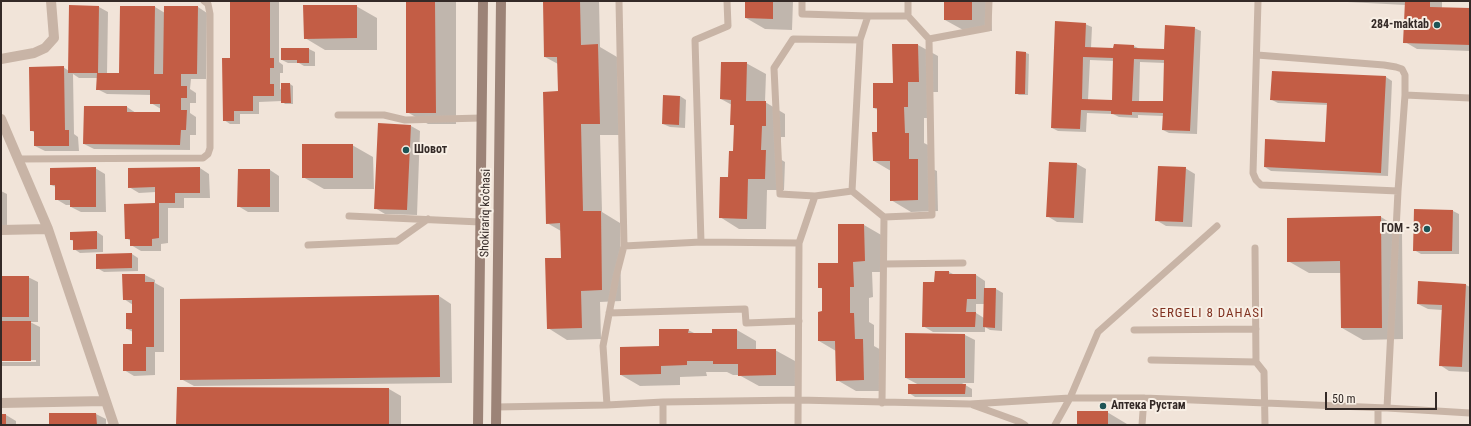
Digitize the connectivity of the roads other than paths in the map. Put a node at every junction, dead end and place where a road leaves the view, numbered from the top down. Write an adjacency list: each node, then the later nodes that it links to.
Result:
1 (51, 1): 16 (street)
2 (204, 1): 22 (lane)
3 (483, 1): 20 (main road, Shokirariq ko'chasi)
4 (501, 1): 56 (main road, Shokirariq ko'chasi)
5 (619, 1): 36 (lane)
6 (727, 1): 33 (lane)
7 (802, 1): 11 (lane)
8 (908, 1): 12 (lane)
9 (989, 1): 13 (lane)
10 (1258, 1): 15 (lane)
11 (868, 16): 12 (lane); 14 (lane)
12 (908, 16): 13 (lane)
13 (929, 38): 27 (lane)
14 (860, 40): 23 (lane); 25 (lane)
15 (1257, 56): 17 (lane); 24 (lane)
16 (1, 59)
17 (1405, 95): 18 (lane); 24 (lane)
18 (1470, 98)
19 (338, 115): 20 (lane)
20 (481, 118): 29 (main road, Shokirariq ko'chasi)
21 (1, 119): 22 (street)
22 (18, 159): 31 (street)
23 (852, 191): 25 (lane); 27 (lane)
24 (1398, 191): 58 (lane)
25 (816, 196): 34 (lane)
26 (350, 216): 28 (lane)
27 (884, 217): 39 (lane)
28 (428, 219): 29 (lane); 35 (lane)
29 (480, 222): 61 (main road, Shokirariq ko'chasi)
30 (1217, 226): 46 (lane)
31 (48, 229): 32 (street); 49 (street)
32 (1, 230)
33 (701, 242): 34 (lane); 36 (lane)
34 (799, 242): 41 (lane)
35 (308, 245)
36 (624, 246): 40 (lane)
37 (1255, 248): 42 (lane)
38 (962, 263): 39 (lane)
39 (884, 264): 52 (lane)
40 (609, 313): 41 (lane); 55 (lane)
41 (798, 321): 48 (lane)
42 (1256, 329): 43 (lane); 45 (lane)
43 (1134, 330)
44 (1151, 360): 45 (lane)
45 (1256, 362): 53 (lane)
46 (1070, 398): 47 (lane); 54 (lane); 66 (lane)
47 (1144, 398): 53 (lane); 67 (lane)
48 (798, 400): 50 (lane); 52 (lane); 64 (lane)
49 (105, 401): 51 (street); 60 (street)
50 (663, 402): 55 (lane); 63 (lane)
51 (1, 403)
52 (882, 403): 54 (lane)
53 (1264, 403): 57 (lane); 68 (lane)
54 (970, 404): 65 (lane)
55 (607, 405): 56 (lane)
56 (496, 407): 62 (main road, Shokirariq ko'chasi)
57 (1378, 408): 58 (lane); 69 (lane)
58 (1387, 408): 59 (lane)
59 (1470, 413)
60 (114, 425)
61 (478, 425)
62 (496, 425)
63 (663, 425)
64 (798, 425)
65 (1024, 425)
66 (1055, 425)
67 (1142, 425)
68 (1265, 425)
69 (1378, 425)

